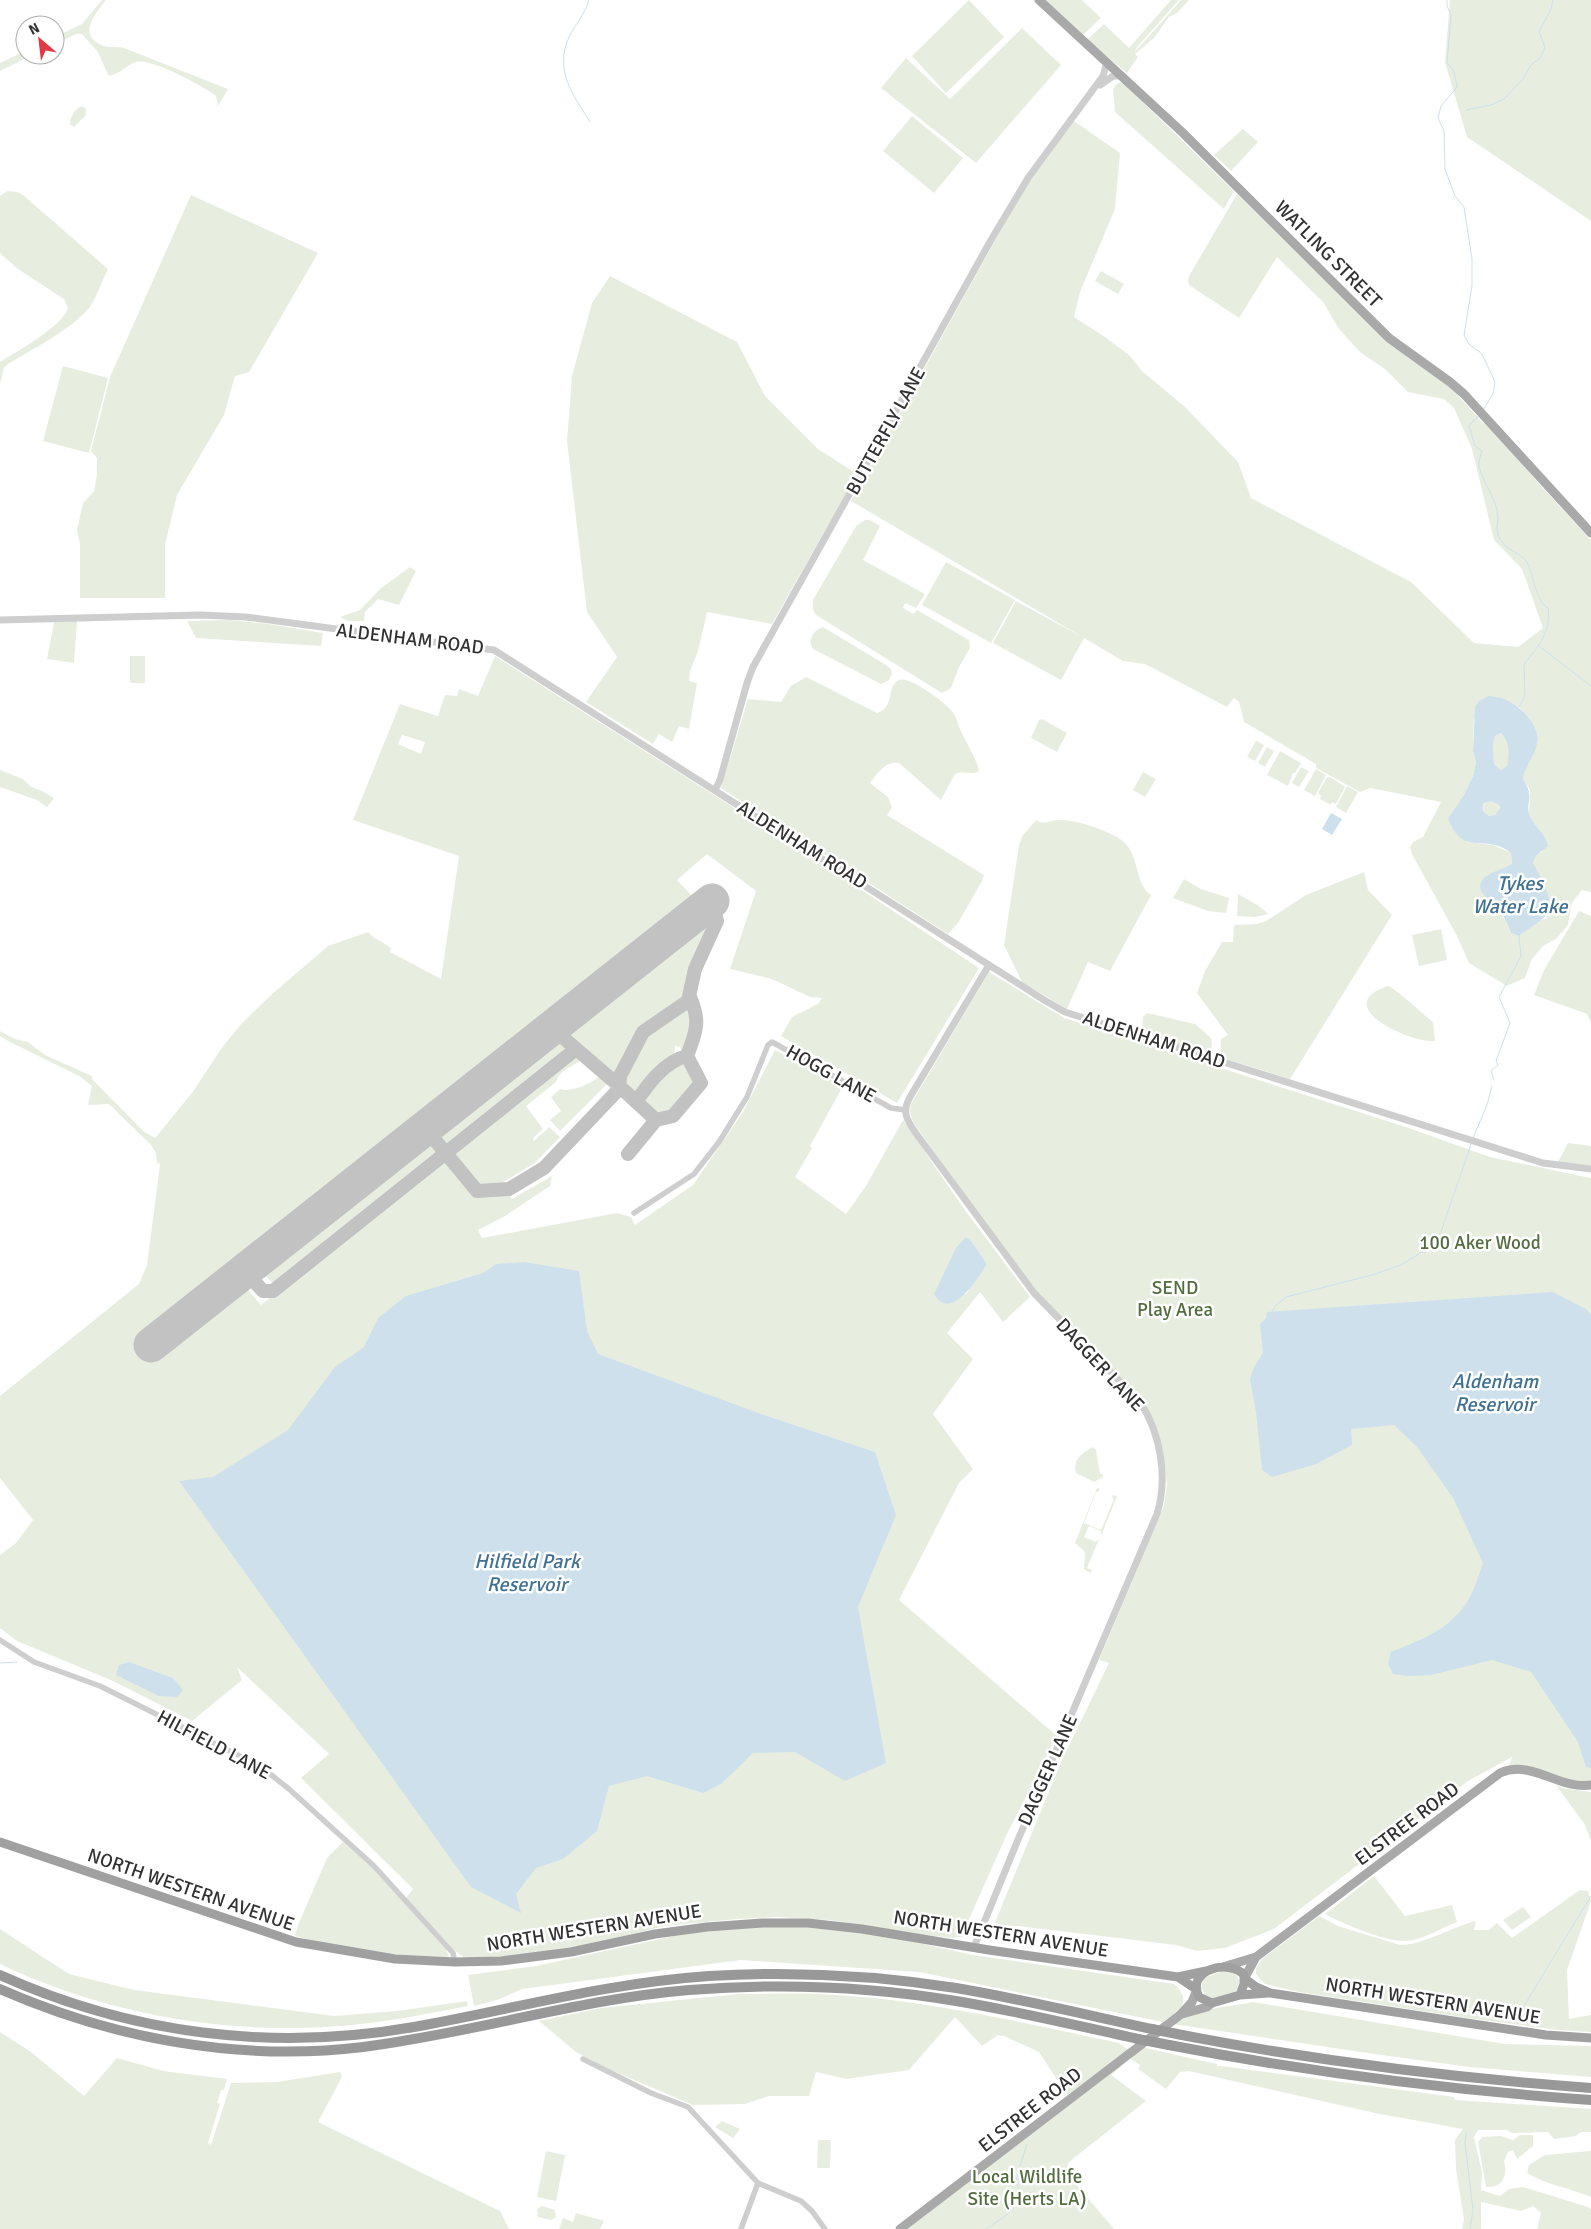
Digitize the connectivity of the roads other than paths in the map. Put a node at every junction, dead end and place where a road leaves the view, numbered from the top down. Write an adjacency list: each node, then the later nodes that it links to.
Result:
1 (1039, 0): 2 (main road, WATLING STREET)
2 (1107, 71): 3 (main road, WATLING STREET); 3 (street); 6 (street, BUTTERFLY LANE)
3 (1121, 76): 4 (main road, WATLING STREET)
4 (1591, 533)
5 (0, 620): 6 (street, ALDENHAM ROAD)
6 (715, 790): 7 (street, ALDENHAM ROAD)
7 (989, 965): 8 (street); 9 (street, ALDENHAM ROAD)
8 (905, 1110): 10 (street, HOGG LANE); 14 (street, DAGGER LANE)
9 (1591, 1169)
10 (634, 1213)
11 (0, 1640): 16 (street, HILFIELD LANE)
12 (1591, 1785): 15 (main road, ELSTREE ROAD)
13 (0, 1842): 16 (highway, NORTH WESTERN AVENUE)
14 (974, 1947): 16 (highway, NORTH WESTERN AVENUE); 20 (highway, NORTH WESTERN AVENUE)
15 (1256, 1957): 17 (main road, ELSTREE ROAD); 21 (main road, ELSTREE ROAD)
16 (455, 1962)
17 (1226, 1966): 18 (highway); 21 (highway)
18 (1206, 1971): 20 (highway, NORTH WESTERN AVENUE); 23 (highway)
19 (0, 1975): 30 (highway, bridge)
20 (1178, 1977): 23 (highway, NORTH WESTERN AVENUE)
21 (1245, 1978): 24 (highway, NORTH WESTERN AVENUE); 25 (highway)
22 (0, 1989): 31 (highway, bridge)
23 (1196, 1990): 26 (highway); 27 (main road, ELSTREE ROAD)
24 (1270, 1992): 25 (highway, NORTH WESTERN AVENUE); 28 (highway, NORTH WESTERN AVENUE)
25 (1240, 1995): 26 (highway)
26 (1212, 2003): 27 (main road, ELSTREE ROAD)
27 (1180, 2015): 35 (main road, ELSTREE ROAD)
28 (1591, 2038)
29 (583, 2059): 32 (street)
30 (1591, 2088)
31 (1591, 2100)
32 (758, 2183): 33 (street); 34 (street)
33 (741, 2229)
34 (825, 2229)
35 (900, 2229)

